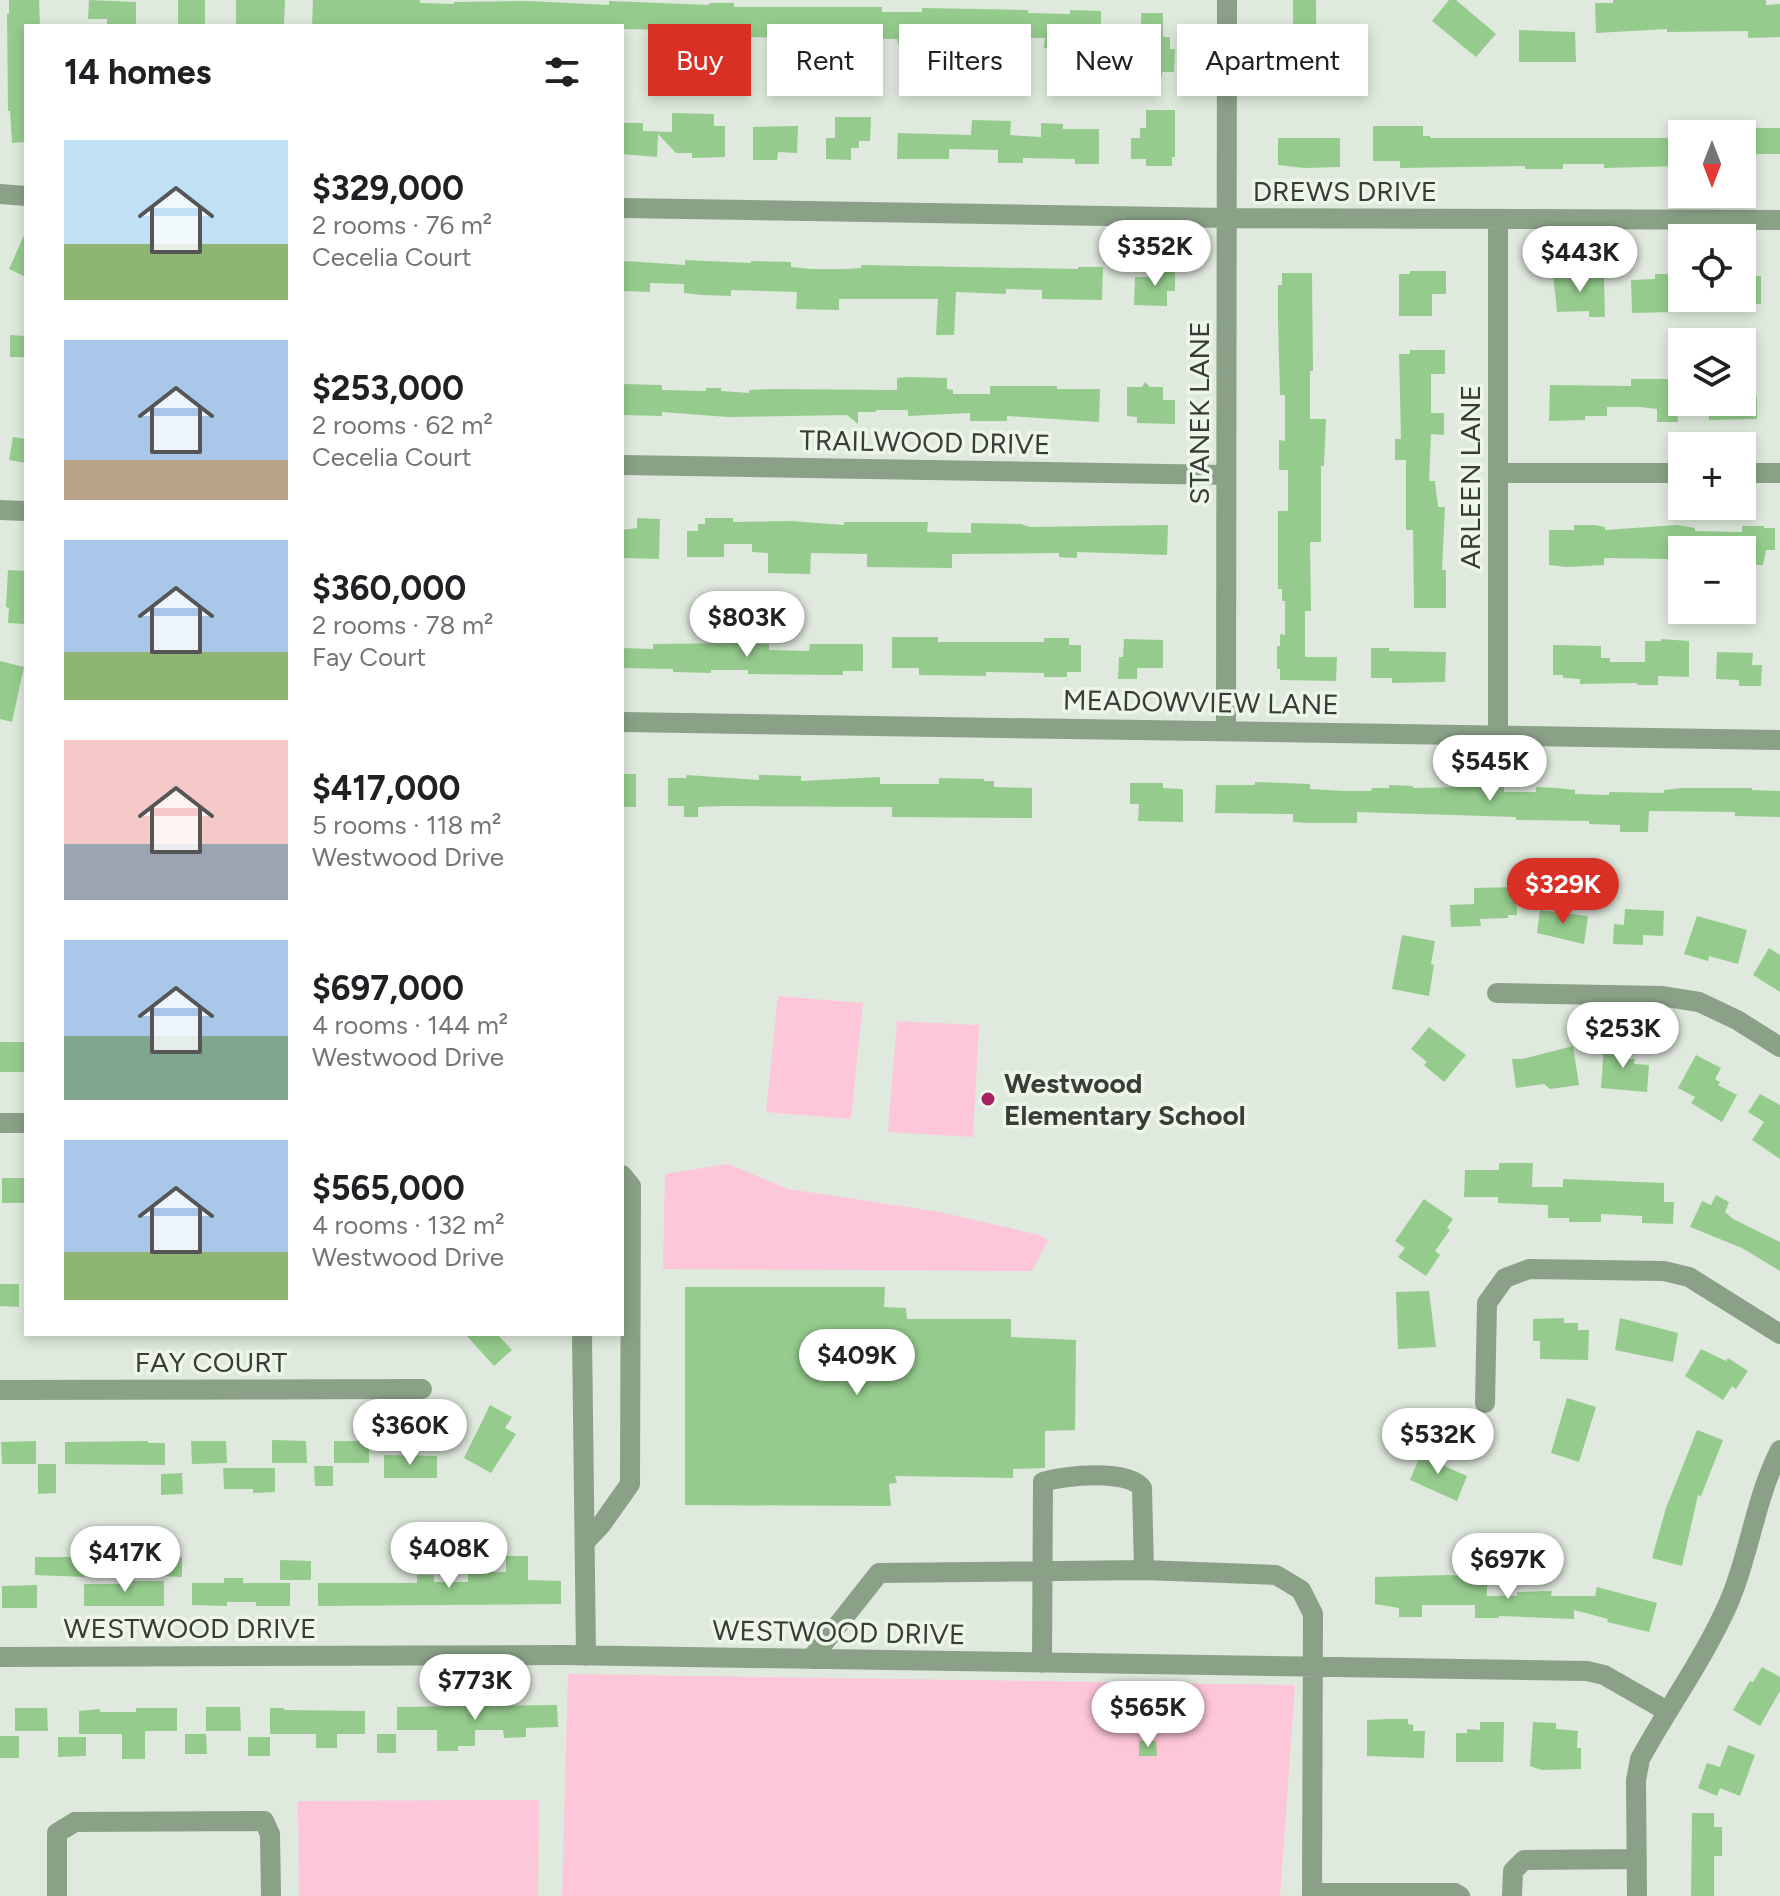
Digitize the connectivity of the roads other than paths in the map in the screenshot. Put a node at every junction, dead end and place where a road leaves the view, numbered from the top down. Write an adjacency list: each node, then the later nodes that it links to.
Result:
1 (1227, 0): 5 (street, STANEK LANE)
2 (0, 194): 3 (street)
3 (24, 196)
4 (624, 208): 5 (street, DREWS DRIVE)
5 (1227, 218): 6 (street, DREWS DRIVE); 13 (street, STANEK LANE)
6 (1498, 220): 7 (street, DREWS DRIVE); 9 (street, ARLEEN LANE)
7 (1780, 220)
8 (624, 465): 13 (street, TRAILWOOD DRIVE)
9 (1498, 473): 10 (street); 18 (street, ARLEEN LANE)
10 (1668, 473)
11 (1756, 473): 12 (street)
12 (1780, 473)
13 (1226, 475): 17 (street, STANEK LANE)
14 (0, 510): 15 (street)
15 (24, 511)
16 (624, 722): 17 (street, MEADOWVIEW LANE)
17 (1226, 731): 18 (street, MEADOWVIEW LANE)
18 (1498, 734): 19 (street, MEADOWVIEW LANE)
19 (1780, 740)
20 (1497, 993): 21 (street)
21 (1780, 1047)
22 (0, 1123): 23 (street)
23 (24, 1123)
24 (624, 1177): 31 (street)
25 (1780, 1334): 29 (street)
26 (582, 1336): 31 (street)
27 (422, 1389): 28 (street, FAY COURT)
28 (0, 1390)
29 (1485, 1403)
30 (1780, 1450): 39 (street)
31 (585, 1542): 34 (street)
32 (1144, 1570): 33 (street); 33 (street); 38 (street)
33 (1041, 1571): 36 (street); 37 (street)
34 (586, 1656): 35 (street, WESTWOOD DRIVE); 36 (street, WESTWOOD DRIVE)
35 (0, 1657)
36 (811, 1659): 37 (street, WESTWOOD DRIVE)
37 (1042, 1663): 38 (street, WESTWOOD DRIVE)
38 (1314, 1667): 39 (street, WESTWOOD DRIVE); 41 (street)
39 (1667, 1711): 40 (street)
40 (1637, 1859): 45 (street); 46 (street)
41 (1312, 1895): 44 (street)
42 (57, 1896): 43 (street)
43 (271, 1896)
44 (1460, 1896)
45 (1512, 1896)
46 (1637, 1896)

